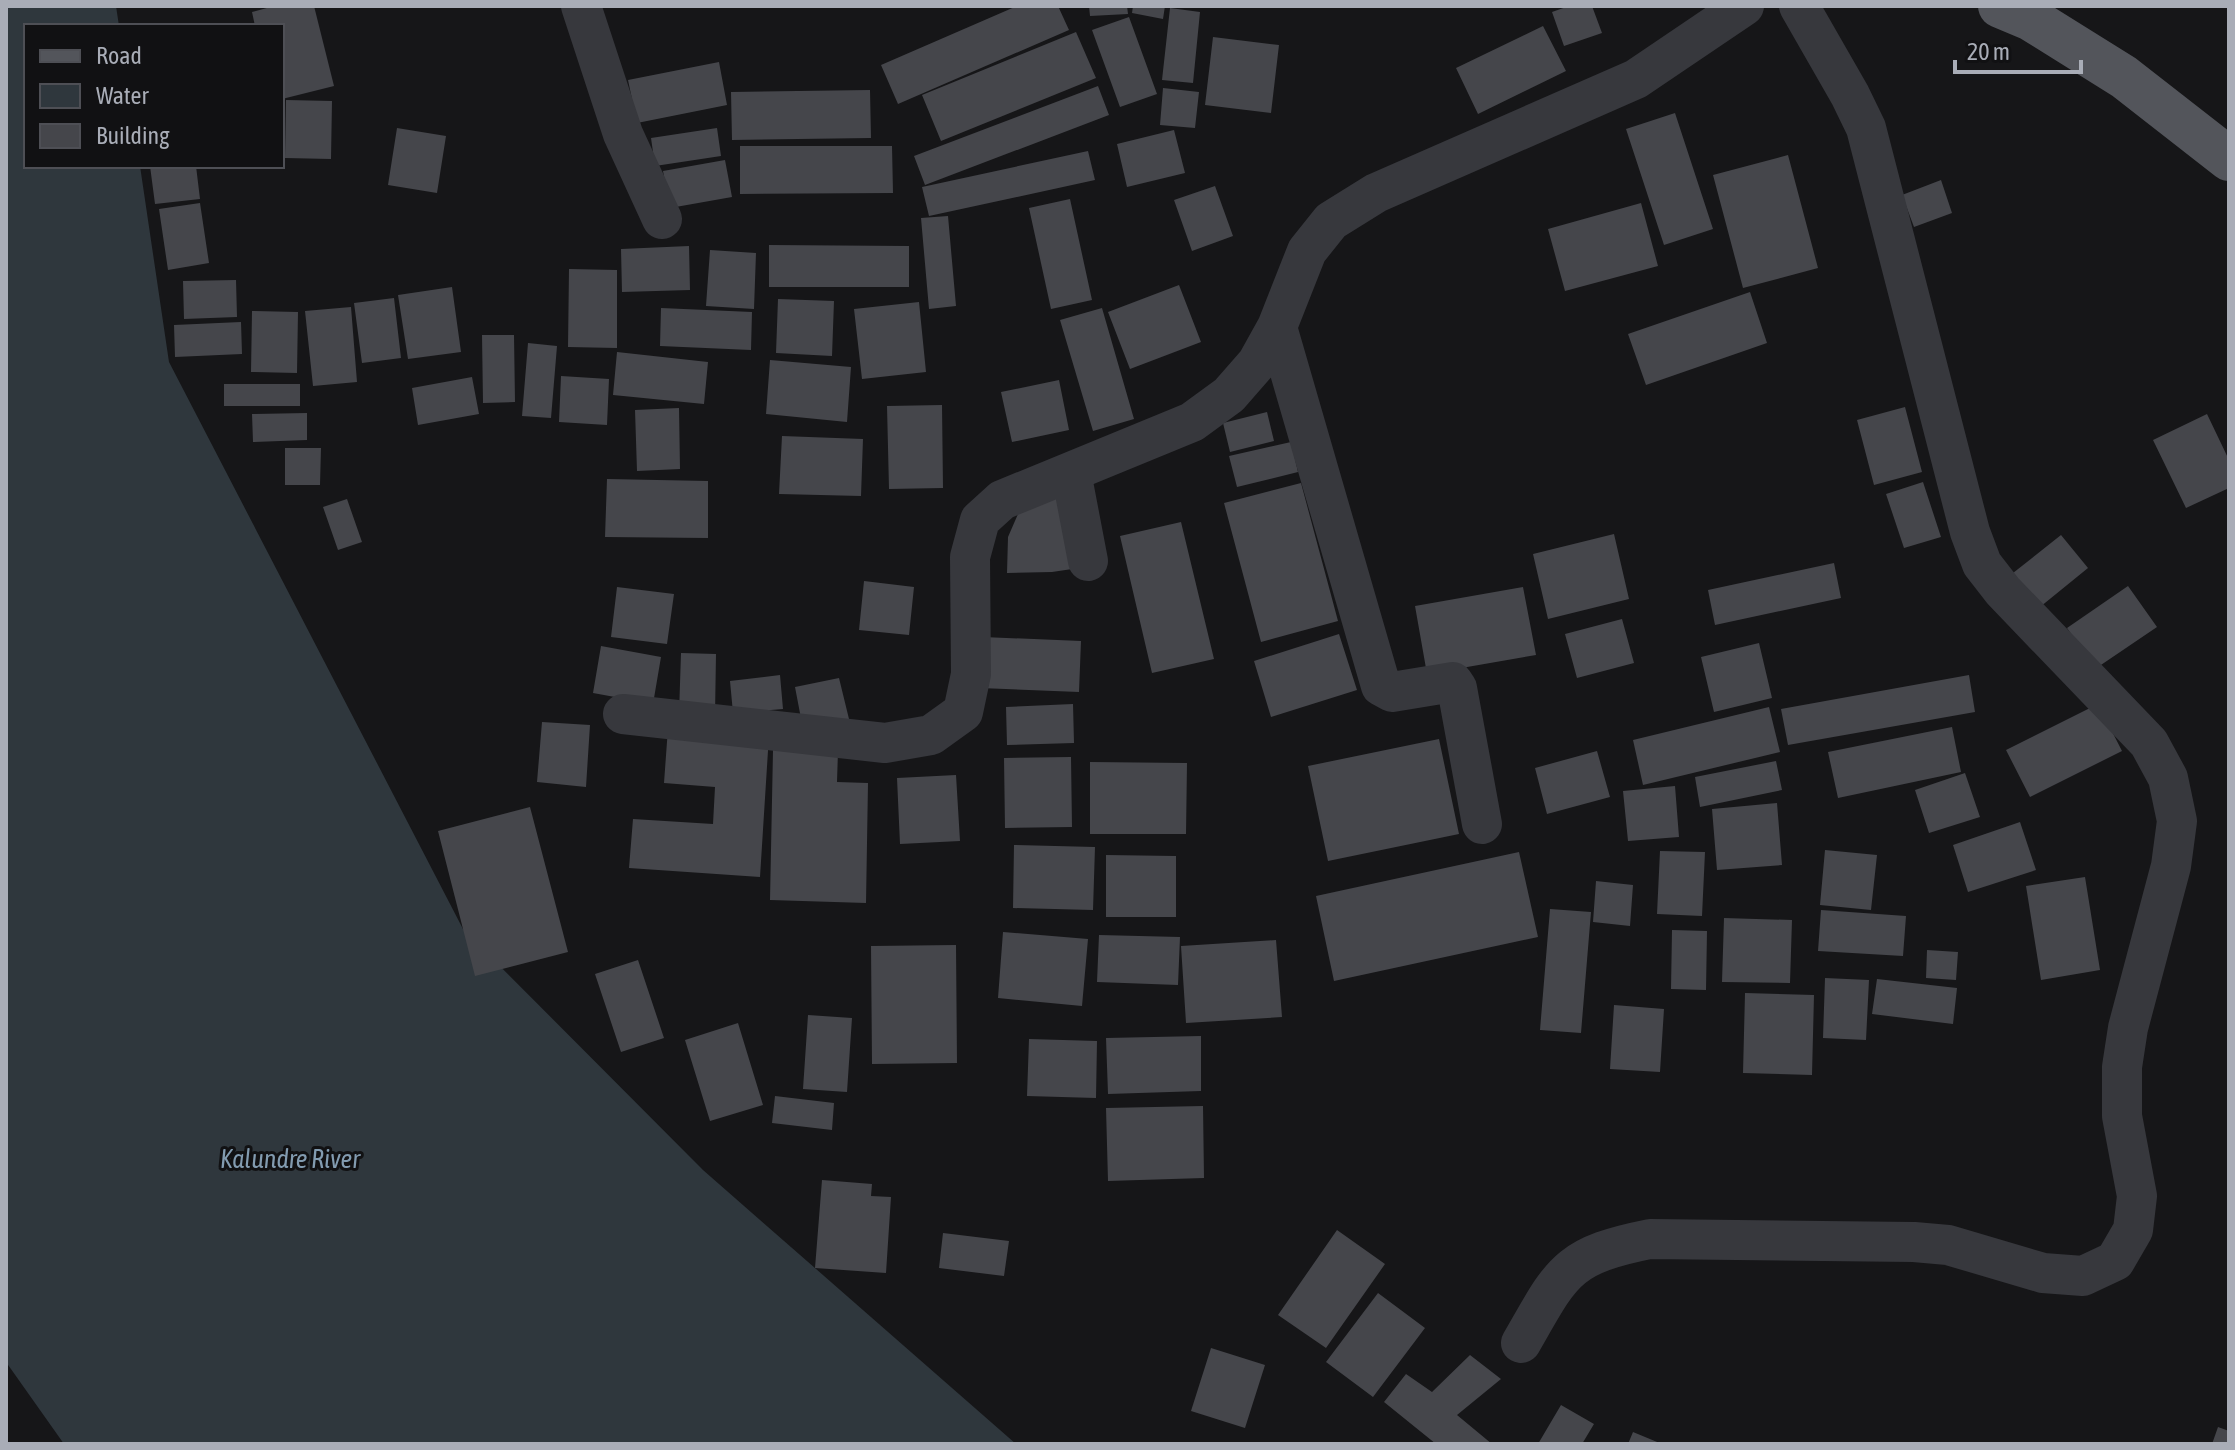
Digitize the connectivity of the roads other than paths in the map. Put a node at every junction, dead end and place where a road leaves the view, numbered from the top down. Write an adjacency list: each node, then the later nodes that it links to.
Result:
1 (581, 6): 6 (street)
2 (1744, 6): 7 (street)
3 (1799, 6): 12 (street)
4 (2000, 6): 5 (main road)
5 (2229, 159)
6 (662, 219)
7 (1277, 327): 8 (street); 11 (street)
8 (1071, 472): 9 (street); 10 (street)
9 (1088, 561)
10 (623, 714)
11 (1482, 824)
12 (1521, 1343)

